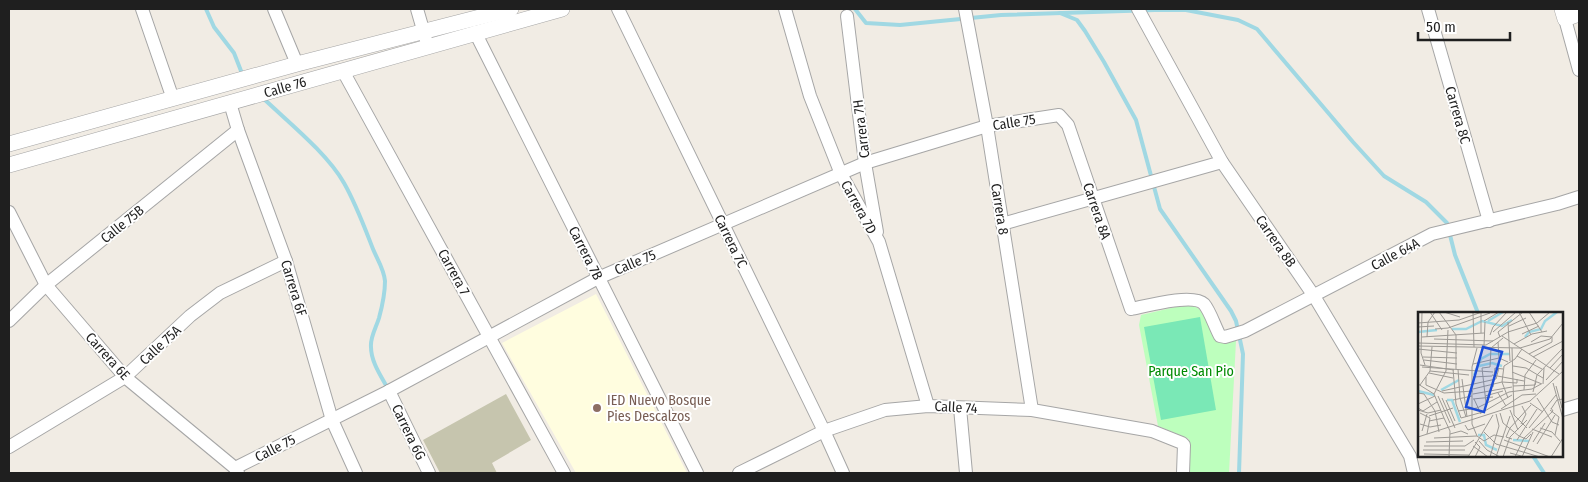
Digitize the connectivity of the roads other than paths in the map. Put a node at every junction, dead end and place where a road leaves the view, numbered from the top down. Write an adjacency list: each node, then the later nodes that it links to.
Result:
1 (142, 9): 18 (street)
2 (274, 9): 15 (street)
3 (416, 9): 14 (street)
4 (511, 9): 14 (street, Calle 76)
5 (562, 9): 13 (street, Calle 76)
6 (618, 9): 32 (street, Carrera 7C)
7 (785, 9): 27 (street, Carrera 7D)
8 (965, 9): 21 (street, Carrera 8)
9 (1138, 9): 24 (street, Carrera 8B)
10 (1428, 9): 31 (street, Carrera 8C)
11 (1569, 14): 16 (street)
12 (847, 16): 26 (street, Carrera 7H)
13 (475, 32): 14 (street, Calle 76); 36 (street, Carrera 7B)
14 (426, 39): 15 (street, Calle 76); 17 (street, Calle 76)
15 (297, 64): 18 (street, Calle 76)
16 (1579, 70)
17 (343, 71): 19 (street, Calle 76); 41 (street, Carrera 7)
18 (173, 99): 23 (street, Calle 76)
19 (230, 103): 22 (street, Carrera 6F); 25 (street, Calle 76)
20 (1059, 115): 21 (street, Calle 75); 29 (street, Carrera 8A)
21 (987, 126): 26 (street, Calle 75); 33 (street, Carrera 8)
22 (238, 130): 35 (street, Carrera 6F); 37 (street, Calle 75B)
23 (9, 144)
24 (1222, 162): 29 (street); 38 (street, Carrera 8B)
25 (9, 164)
26 (865, 164): 27 (street, Calle 75); 34 (street, Carrera 7H)
27 (841, 174): 32 (street, Calle 75); 34 (street, Carrera 7D)
28 (1579, 197): 31 (street, Calle 64A)
29 (1092, 198): 33 (street); 40 (street, Carrera 8A)
30 (9, 212): 37 (street, Carrera 6E)
31 (1489, 221): 38 (street, Calle 64A)
32 (723, 224): 36 (street, Calle 75); 50 (street, Carrera 7C)
33 (1002, 224): 47 (street, Carrera 8)
34 (879, 242): 45 (street, Carrera 7D)
35 (286, 261): 42 (street, Calle 75A); 49 (street, Carrera 6F)
36 (598, 278): 41 (street, Calle 75); 57 (street, Carrera 7B)
37 (46, 285): 39 (street, Calle 75B); 42 (street, Carrera 6E)
38 (1314, 296): 40 (street, Calle 64A); 52 (street, Carrera 8B)
39 (9, 321)
40 (1220, 336)
41 (489, 337): 43 (street, Calle 75); 56 (street, Carrera 7)
42 (125, 377): 51 (street, Calle 75A); 53 (street, Carrera 6E)
43 (389, 391): 49 (street, Calle 75); 55 (street, Carrera 6G)
44 (1579, 405): 48 (street)
45 (928, 406): 46 (street, Calle 74); 50 (street, Calle 74)
46 (960, 408): 47 (street, Calle 74); 60 (street)
47 (1032, 410): 61 (street, Calle 74)
48 (1563, 410)
49 (332, 420): 53 (street, Calle 75); 54 (street, Carrera 6F)
50 (824, 431): 58 (street, Calle 74); 59 (street, Carrera 7C)
51 (9, 446)
52 (1414, 455): 62 (street, Carrera 8B)
53 (237, 471)
54 (356, 473)
55 (429, 473)
56 (564, 473)
57 (697, 473)
58 (739, 473)
59 (843, 473)
60 (966, 473)
61 (1182, 473)
62 (1414, 473)

